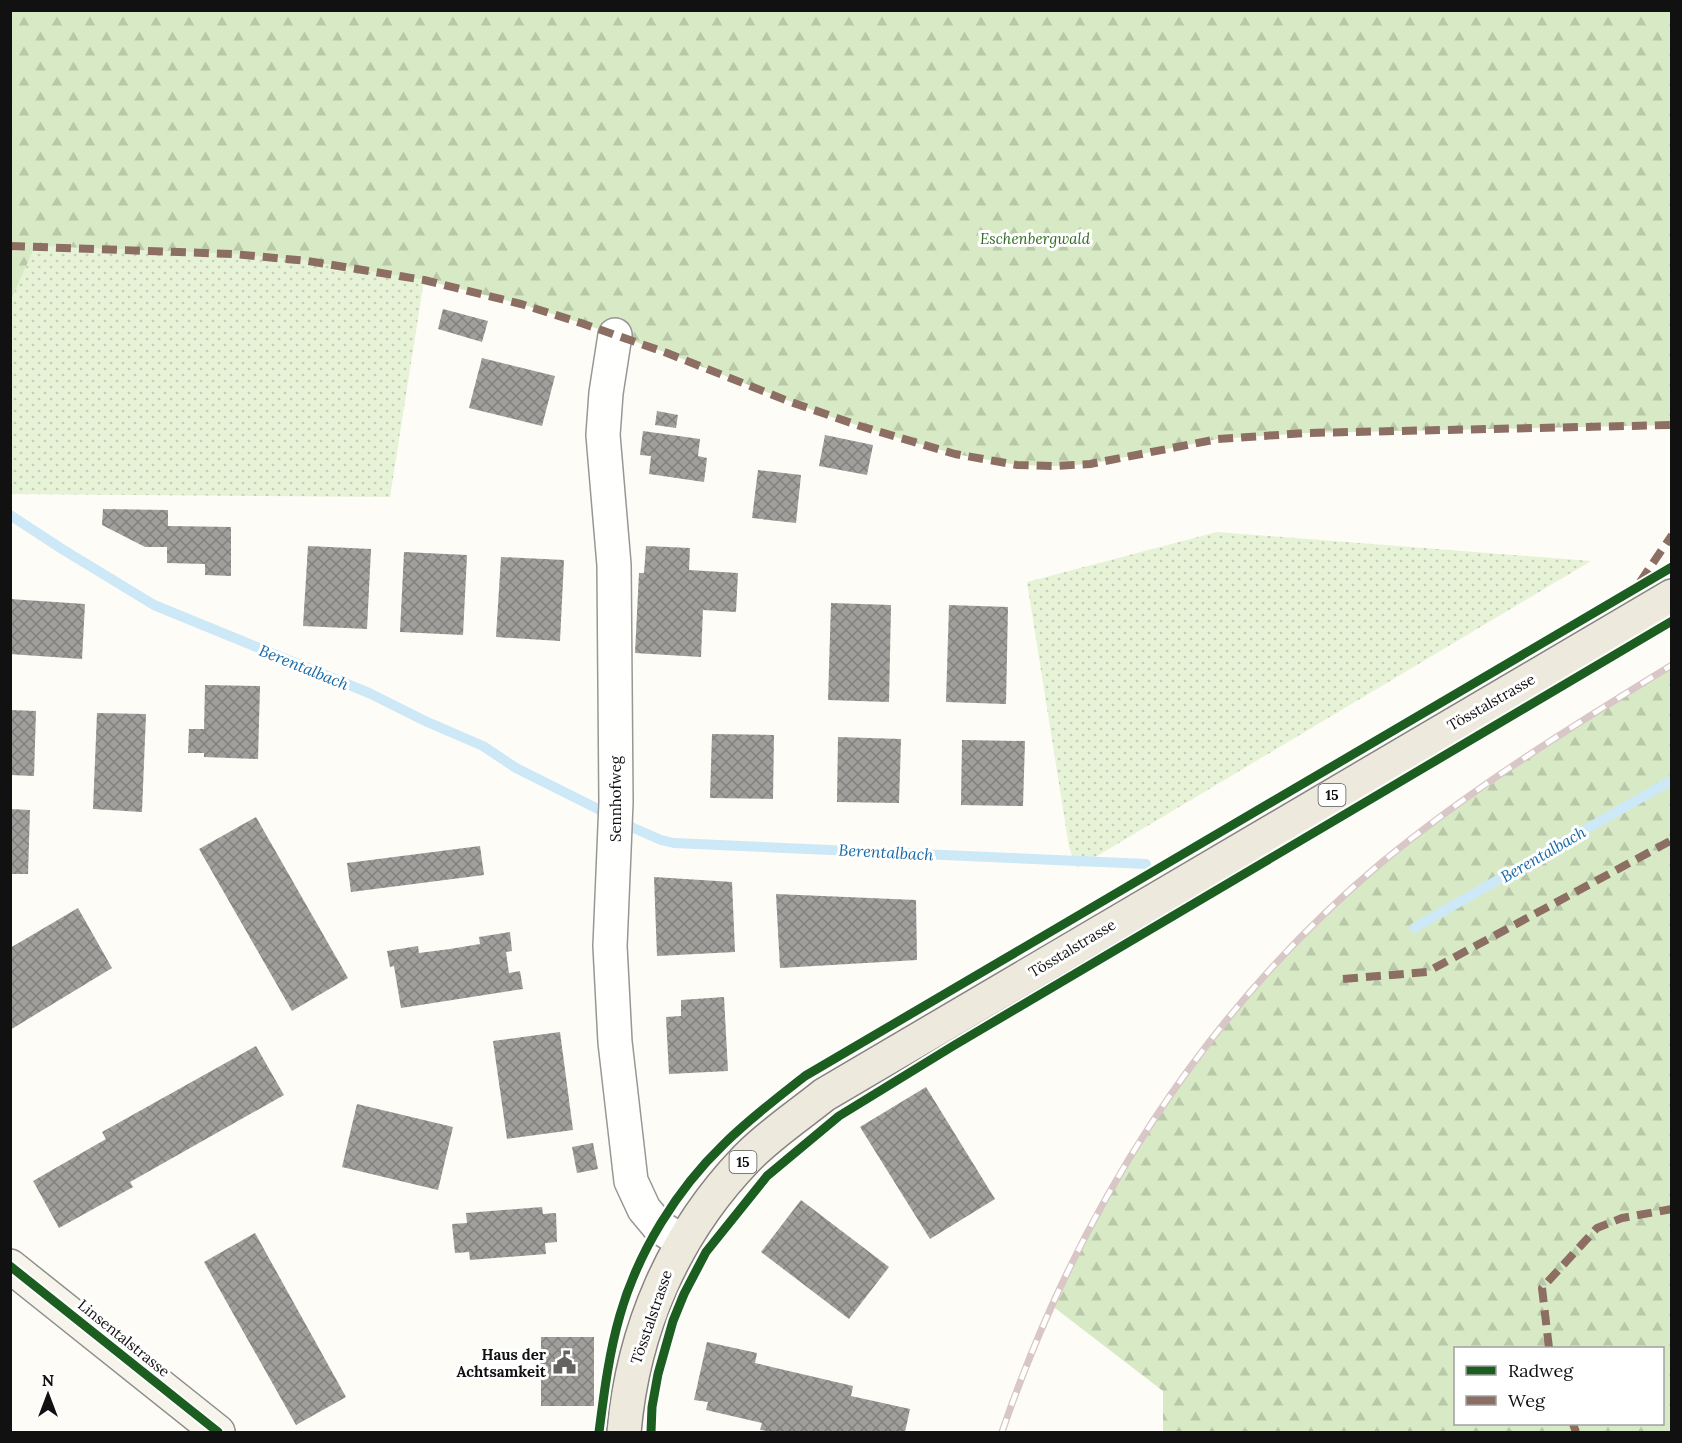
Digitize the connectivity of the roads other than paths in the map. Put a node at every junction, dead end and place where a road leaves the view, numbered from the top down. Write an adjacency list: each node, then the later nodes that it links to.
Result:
1 (615, 335): 3 (street, Sennhofweg)
2 (1671, 596): 3 (main road, Tösstalstrasse / 15)
3 (682, 1241): 6 (main road, Tösstalstrasse / 15)
4 (10, 1266): 5 (street, Linsentalstrasse)
5 (218, 1432)
6 (624, 1432)

